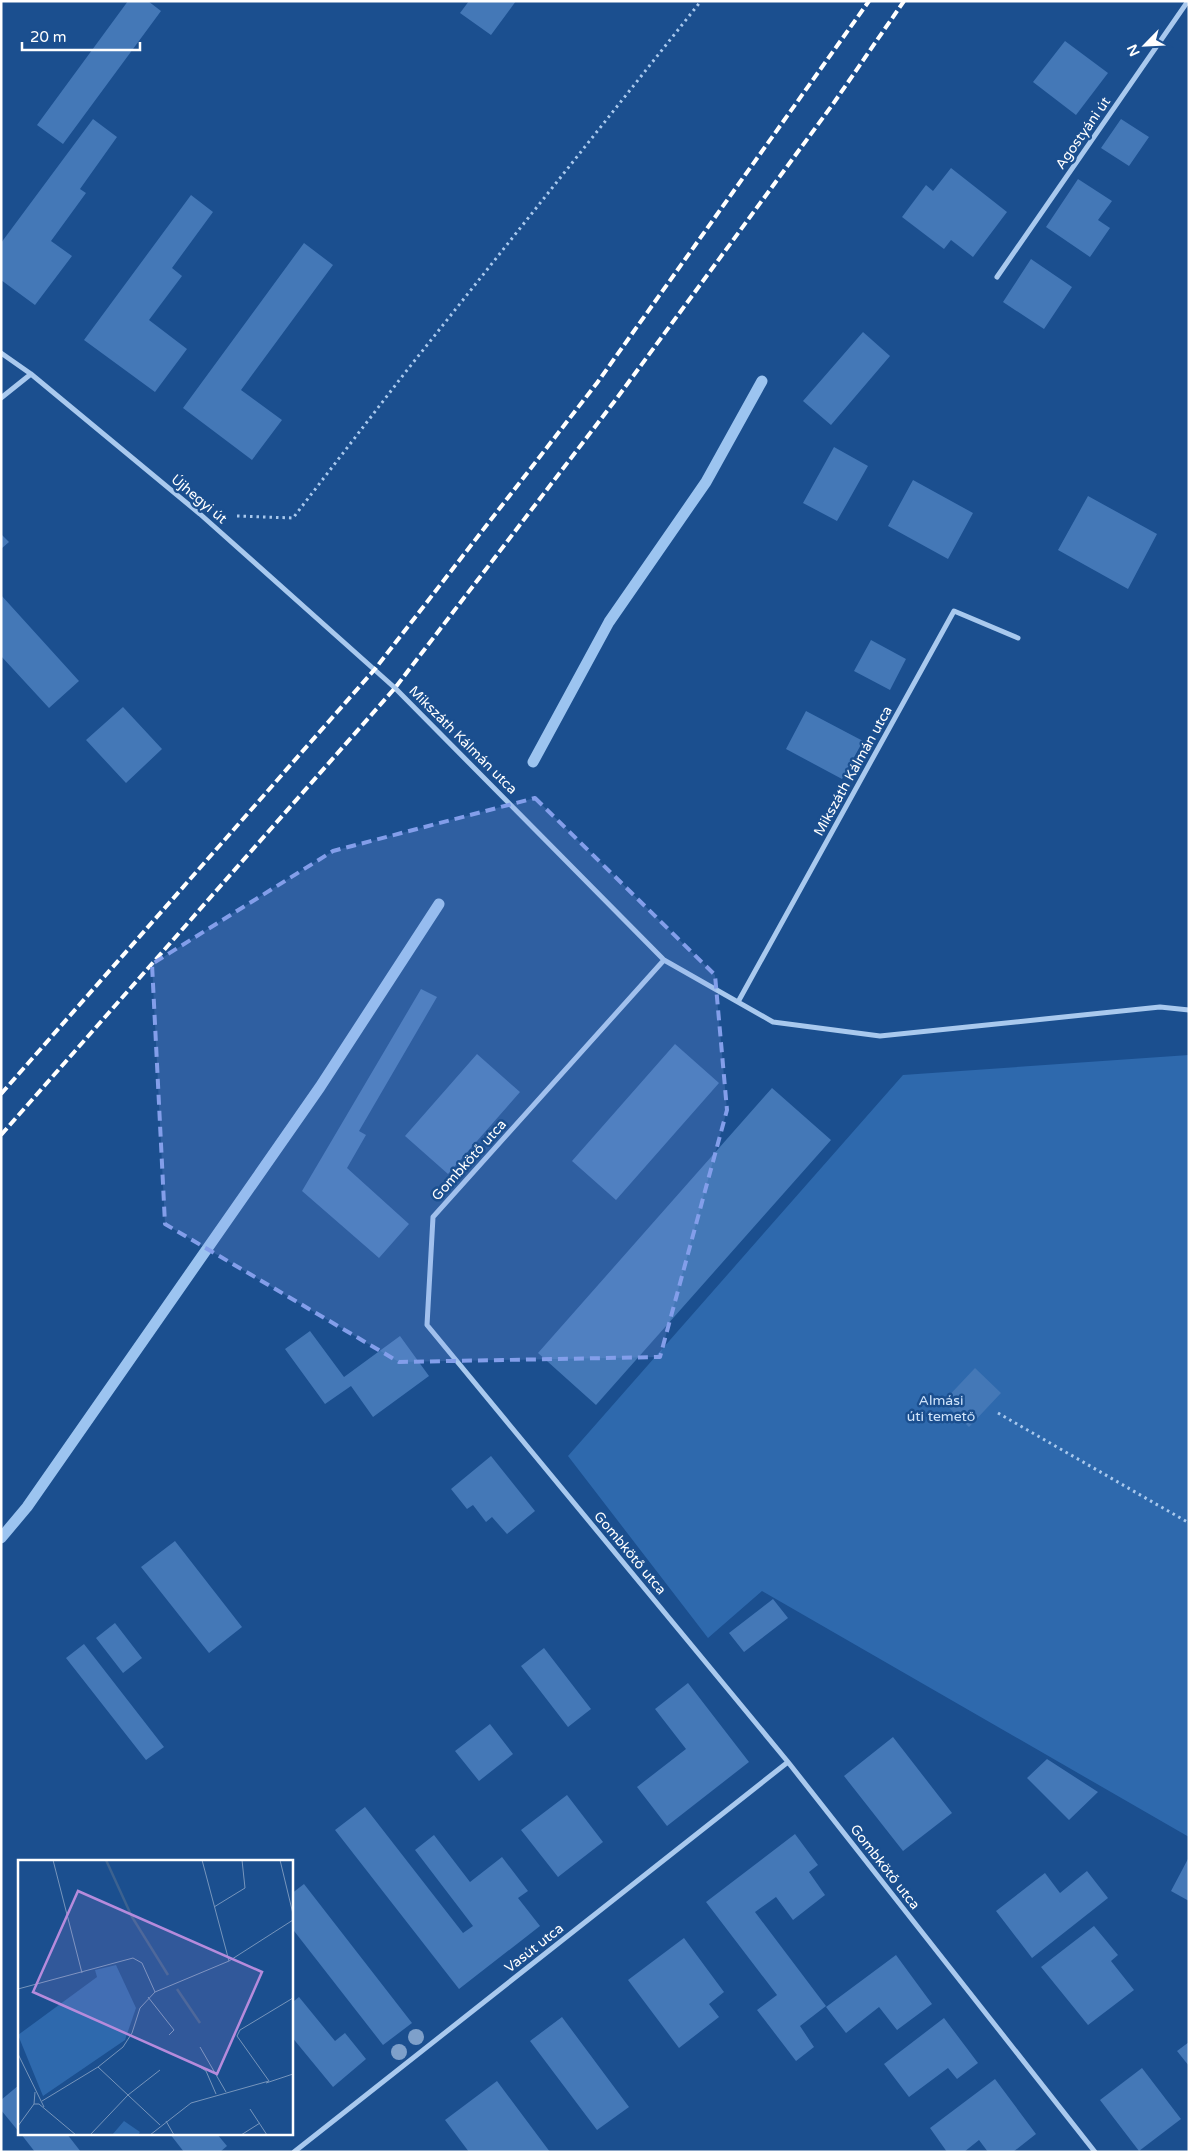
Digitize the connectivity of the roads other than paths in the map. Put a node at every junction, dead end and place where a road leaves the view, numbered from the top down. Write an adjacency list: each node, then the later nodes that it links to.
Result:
1 (1188, 1): 2 (street, Agostyáni út)
2 (997, 277)
3 (1, 353): 4 (street, Újhegyi út)
4 (32, 374): 5 (street); 7 (street, Újhegyi út)
5 (1, 398)
6 (1018, 638): 9 (street, Mikszáth Kálmán utca)
7 (375, 669): 8 (street, Mikszáth Kálmán utca)
8 (664, 960): 9 (street, Mikszáth Kálmán utca); 11 (street, Gombkötő utca)
9 (738, 1002): 10 (street, Mikszáth Kálmán utca)
10 (1189, 1010)
11 (788, 1762): 12 (street, Vasút utca); 13 (street, Gombkötő utca)
12 (294, 2152)
13 (1095, 2152)

